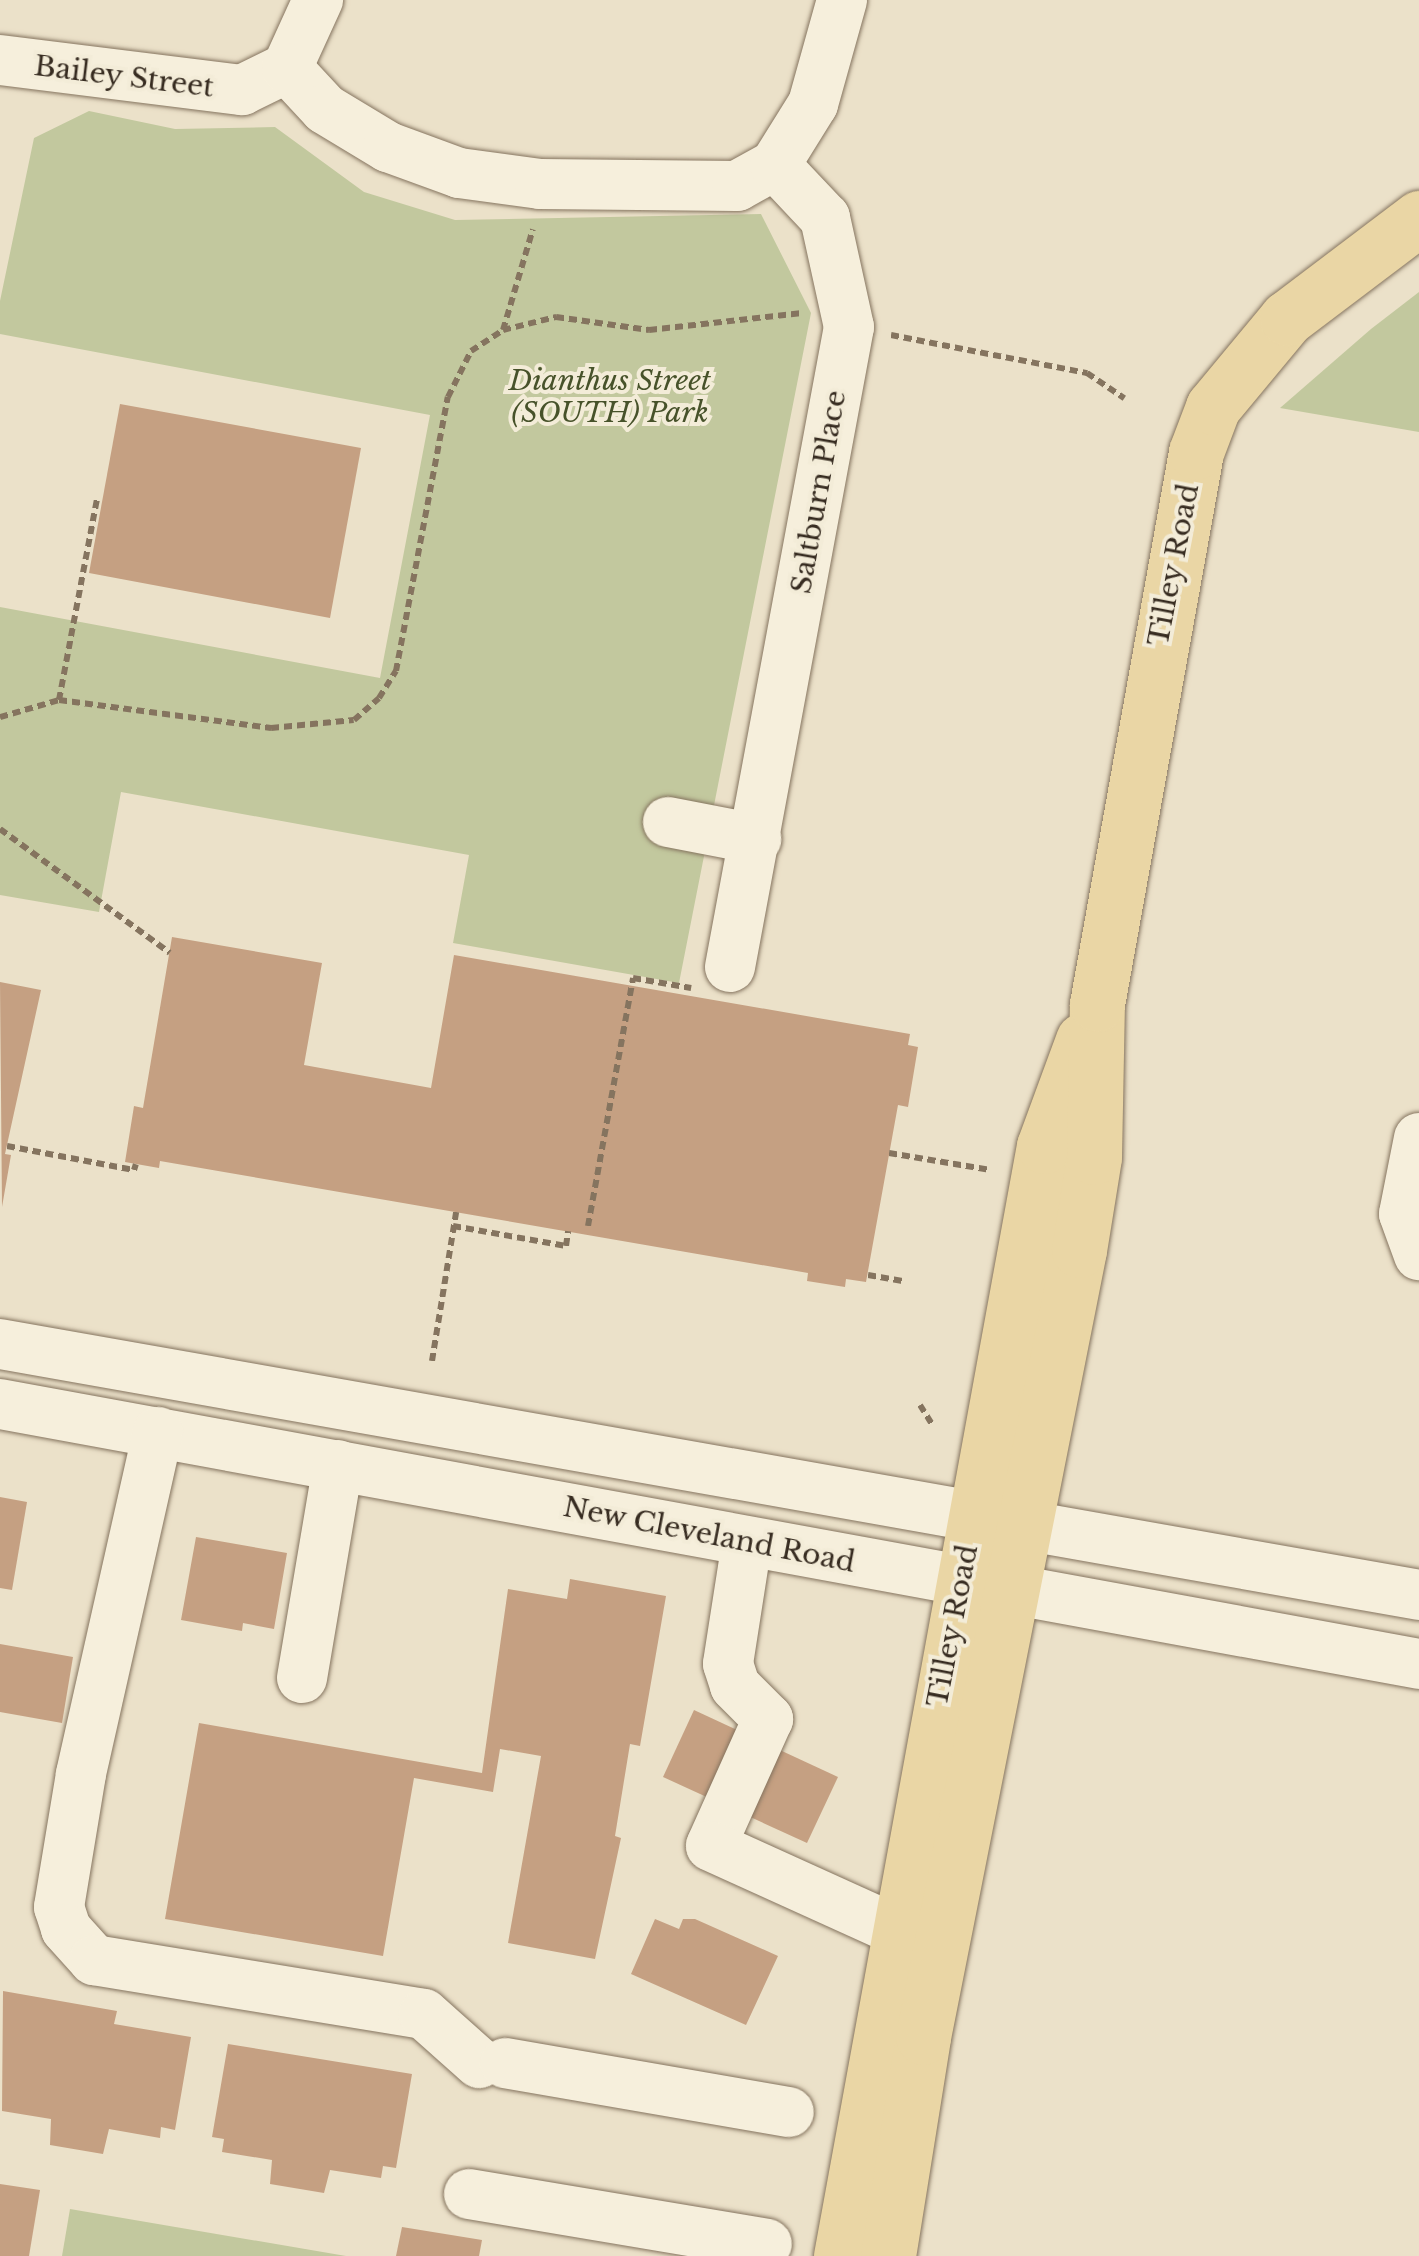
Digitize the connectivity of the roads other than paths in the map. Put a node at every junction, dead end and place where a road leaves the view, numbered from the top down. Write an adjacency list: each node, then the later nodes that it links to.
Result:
1 (318, 0): 4 (street)
2 (842, 0): 5 (street)
3 (0, 60): 4 (street, Bailey Street)
4 (287, 68): 5 (street)
5 (775, 164): 8 (street, Saltburn Place)
6 (1419, 218): 10 (main road, Tilley Road)
7 (668, 822): 8 (street)
8 (756, 839): 9 (street, Saltburn Place)
9 (730, 967)
10 (1097, 1004): 17 (main road, Tilley Road); 18 (main road, Tilley Road)
11 (1419, 1138): 12 (street)
12 (1419, 1255)
13 (0, 1344): 17 (street)
14 (0, 1404): 15 (street, New Cleveland Road)
15 (158, 1432): 16 (street, New Cleveland Road); 26 (street)
16 (338, 1465): 19 (street, New Cleveland Road); 24 (street)
17 (974, 1514): 18 (street); 20 (main road, Tilley Road)
18 (1027, 1525): 21 (main road, Tilley Road); 22 (street)
19 (748, 1542): 20 (street, New Cleveland Road); 25 (street)
20 (960, 1584): 21 (street, New Cleveland Road); 25 (main road, Tilley Road)
21 (1013, 1594): 23 (street, New Cleveland Road); 30 (main road, Tilley Road)
22 (1419, 1595)
23 (1419, 1664)
24 (302, 1678)
25 (898, 1930): 29 (main road, Tilley Road)
26 (790, 2112)
27 (470, 2194): 28 (street)
28 (767, 2244)
29 (841, 2256)
30 (888, 2256)

